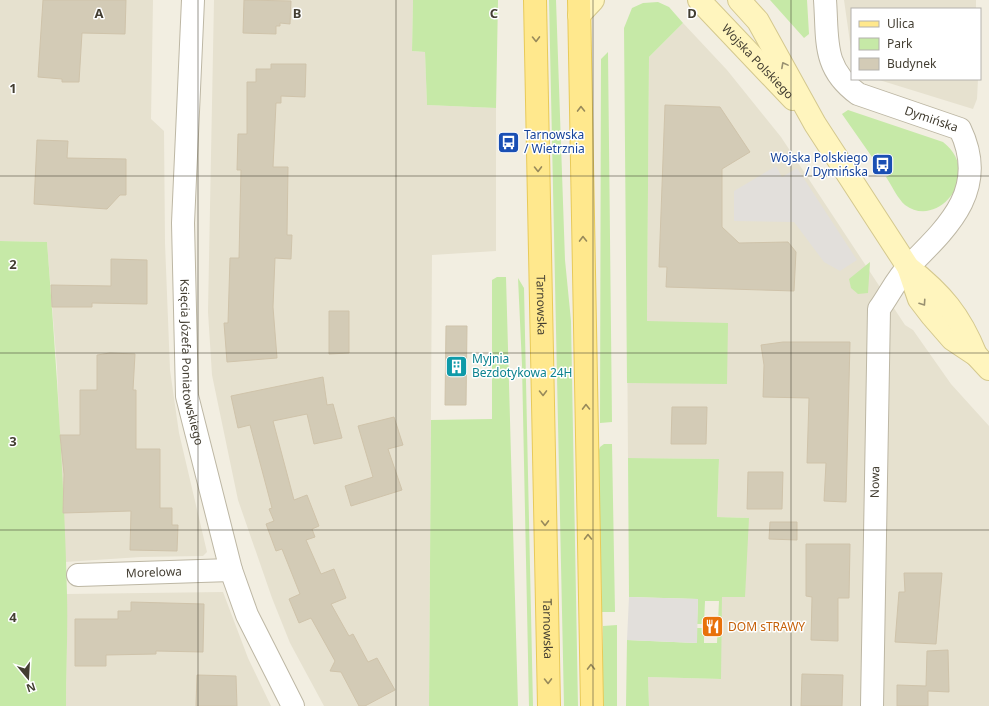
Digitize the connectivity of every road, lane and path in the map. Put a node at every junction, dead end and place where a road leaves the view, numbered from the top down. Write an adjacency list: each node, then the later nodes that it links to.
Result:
1 (193, 0): 10 (street, Księcia Józefa Poniatowskiego)
2 (535, 0): 13 (main road, Tarnowska, one-way to 13)
3 (699, 0): 7 (street, Wojska Polskiego)
4 (739, 0): 7 (street, Wojska Polskiego, one-way to 4)
5 (825, 0): 8 (street, Dymińska)
6 (584, 5): 14 (main road, one-way to 6)
7 (815, 124): 8 (street, Wojska Polskiego)
8 (908, 267): 9 (street, Wojska Polskiego); 15 (street, Nowa)
9 (982, 362)
10 (231, 570): 11 (street, Morelowa); 12 (street, Księcia Józefa Poniatowskiego)
11 (78, 575)
12 (293, 706)
13 (549, 706)
14 (592, 706)
15 (872, 706)

